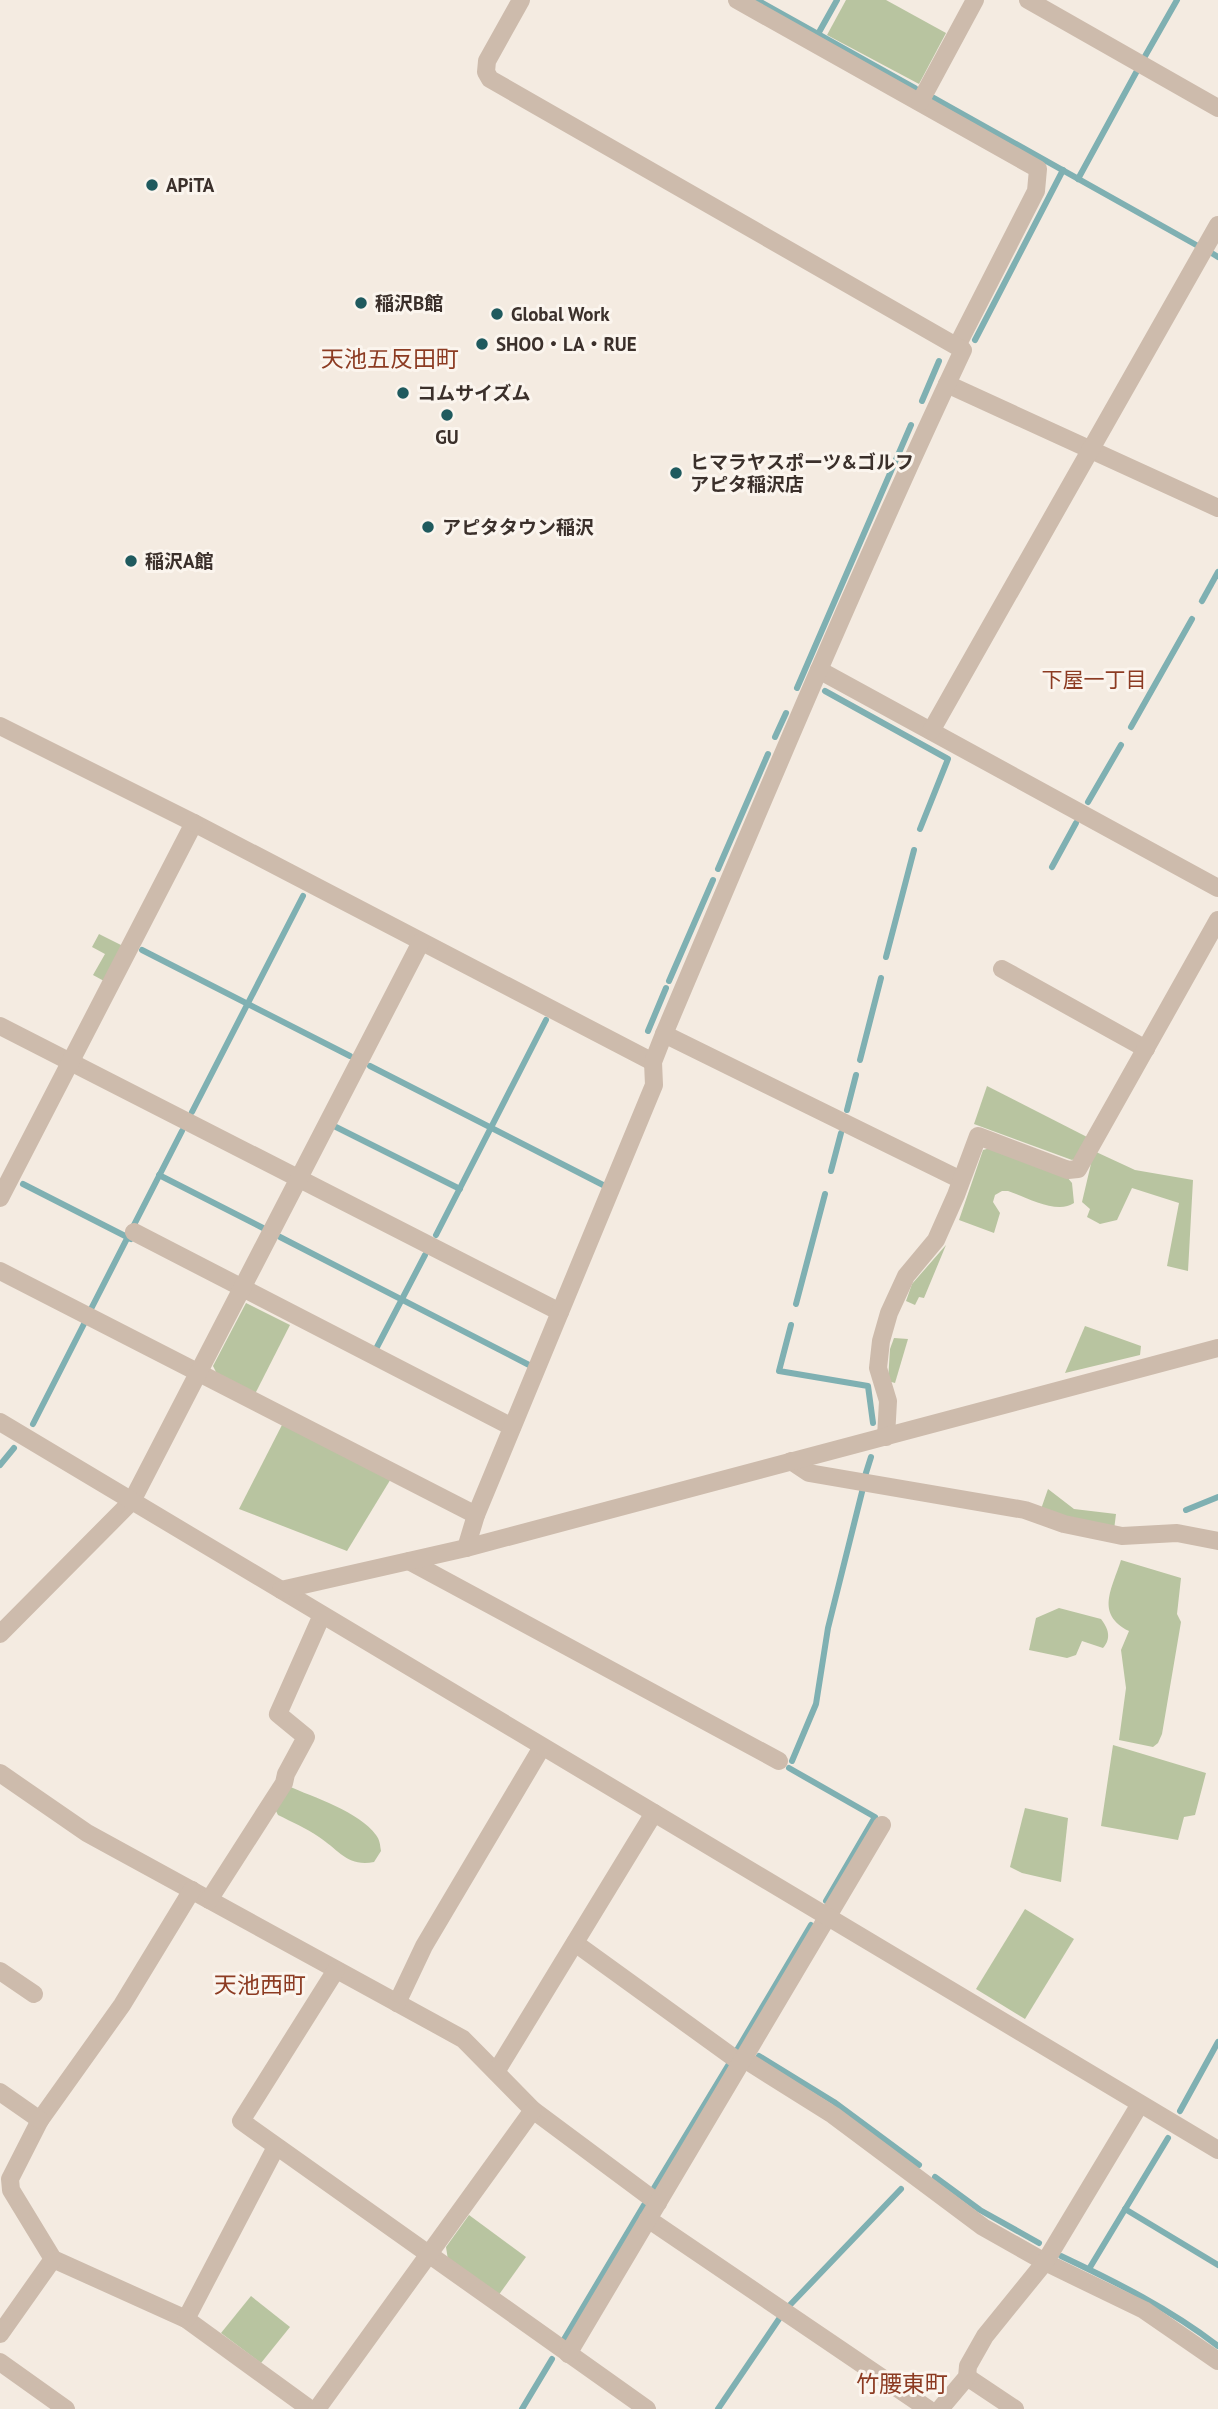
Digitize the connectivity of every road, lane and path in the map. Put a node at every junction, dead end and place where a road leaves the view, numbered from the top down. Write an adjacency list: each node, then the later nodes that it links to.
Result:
1 (521, 0): 8 (street)
2 (737, 0): 5 (street)
3 (975, 0): 5 (street)
4 (1028, 0): 6 (street)
5 (920, 102): 8 (street)
6 (1218, 108)
7 (1218, 225): 10 (street)
8 (957, 346): 9 (street)
9 (947, 384): 10 (street); 12 (street)
10 (1091, 449): 11 (street); 14 (street)
11 (1218, 508)
12 (819, 670): 14 (street); 21 (street)
13 (0, 726): 15 (street)
14 (931, 731): 16 (street)
15 (194, 823): 18 (street); 23 (street)
16 (1218, 888)
17 (1218, 920): 22 (street)
18 (421, 942): 24 (street); 25 (street)
19 (1002, 970): 22 (street)
20 (0, 1026): 23 (street)
21 (663, 1034): 24 (street); 26 (street)
22 (1146, 1049): 26 (street)
23 (71, 1062): 25 (street); 27 (street)
24 (653, 1062): 31 (street)
25 (299, 1177): 30 (street); 31 (street)
26 (961, 1180): 36 (street)
27 (0, 1198)
28 (134, 1232): 30 (street)
29 (0, 1271): 33 (street)
30 (242, 1288): 33 (street); 35 (street)
31 (560, 1312): 35 (street)
32 (1218, 1348): 36 (street)
33 (199, 1373): 38 (street); 39 (street)
34 (0, 1422): 38 (street)
35 (512, 1427): 39 (street)
36 (886, 1437): 37 (street)
37 (791, 1461): 40 (street); 41 (street)
38 (132, 1501): 43 (street); 45 (street)
39 (476, 1515): 41 (street)
40 (1218, 1541)
41 (466, 1548): 42 (street)
42 (409, 1561): 43 (street); 47 (street)
43 (281, 1590): 44 (street)
44 (322, 1615): 46 (street); 52 (street)
45 (0, 1634)
46 (542, 1747): 49 (street); 58 (street)
47 (779, 1761)
48 (0, 1773): 51 (street)
49 (654, 1814): 53 (street); 54 (street)
50 (882, 1825): 53 (street)
51 (192, 1890): 52 (street); 64 (street)
52 (209, 1899): 55 (street)
53 (829, 1918): 59 (street); 62 (street)
54 (575, 1944): 59 (street); 60 (street)
55 (336, 1970): 58 (street); 65 (street)
56 (0, 1971): 57 (street)
57 (34, 1994)
58 (397, 2003): 60 (street)
59 (743, 2061): 67 (street); 71 (street)
60 (496, 2072): 63 (street)
61 (0, 2092): 64 (street)
62 (1140, 2104): 66 (street); 71 (street)
63 (533, 2110): 67 (street); 69 (street)
64 (40, 2120): 70 (street)
65 (276, 2147): 69 (street); 72 (street)
66 (1218, 2150)
67 (658, 2203): 68 (street)
68 (648, 2219): 74 (street); 82 (street)
69 (429, 2255): 74 (street); 80 (street)
70 (53, 2259): 72 (street); 73 (street)
71 (1045, 2262): 75 (street); 77 (street)
72 (186, 2319): 79 (street)
73 (0, 2334)
74 (568, 2354): 81 (street)
75 (1218, 2361)
76 (0, 2362): 78 (street)
77 (967, 2377): 83 (street); 84 (street)
78 (66, 2409)
79 (310, 2409)
80 (317, 2409)
81 (647, 2409)
82 (928, 2409)
83 (940, 2409)
84 (1015, 2409)

